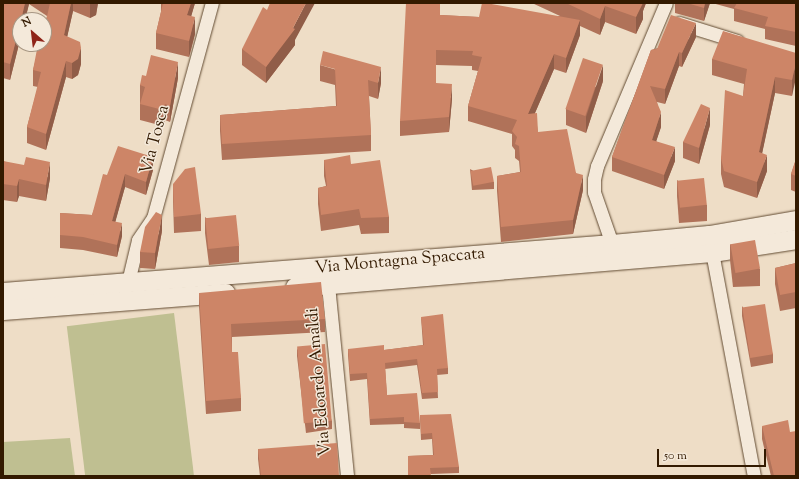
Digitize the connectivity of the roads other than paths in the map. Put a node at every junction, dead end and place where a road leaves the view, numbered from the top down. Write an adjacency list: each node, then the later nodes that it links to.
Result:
1 (212, 3): 9 (street, Via Tosca)
2 (666, 3): 3 (street)
3 (660, 17): 4 (street); 7 (street)
4 (751, 45)
5 (796, 220): 7 (main road, Via Montagna Spaccata)
6 (796, 239): 8 (main road, Via Montagna Spaccata)
7 (612, 244): 9 (main road, Via Montagna Spaccata)
8 (712, 252): 10 (main road, Via Montagna Spaccata); 14 (street)
9 (128, 282): 11 (main road, Via Montagna Spaccata)
10 (328, 285): 12 (main road, Via Montagna Spaccata); 13 (street, Via Edoardo Amaldi)
11 (3, 292)
12 (3, 310)
13 (347, 476)
14 (754, 476)

